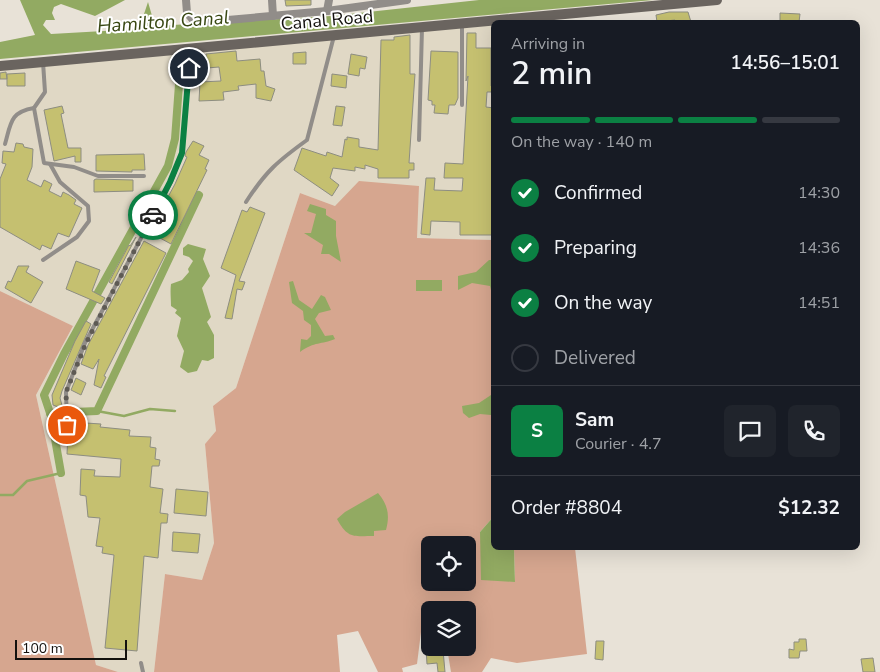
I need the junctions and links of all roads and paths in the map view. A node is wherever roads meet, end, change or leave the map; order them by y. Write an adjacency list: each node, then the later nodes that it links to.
1 (186, 0): 7 (street)
2 (272, 0): 7 (street)
3 (328, 0): 6 (street)
4 (407, 0): 6 (street)
5 (717, 0): 8 (main road, Canal Road)
6 (327, 11): 7 (street)
7 (273, 16)
8 (504, 20)
9 (491, 21): 10 (main road, Canal Road)
10 (462, 24): 11 (main road, Canal Road); 16 (lane)
11 (422, 28): 12 (main road, Canal Road); 18 (lane)
12 (334, 36): 13 (main road, Canal Road); 22 (lane)
13 (190, 49): 14 (main road, Canal Road); 24 (lane)
14 (43, 62): 15 (main road, Canal Road); 17 (lane)
15 (0, 66)
16 (462, 105)
17 (34, 108): 19 (lane); 20 (lane)
18 (419, 140)
19 (5, 144)
20 (50, 164): 21 (lane); 23 (lane)
21 (144, 176)
22 (246, 202)
23 (43, 260)
24 (67, 425)
25 (141, 663): 26 (lane)
26 (142, 672)

